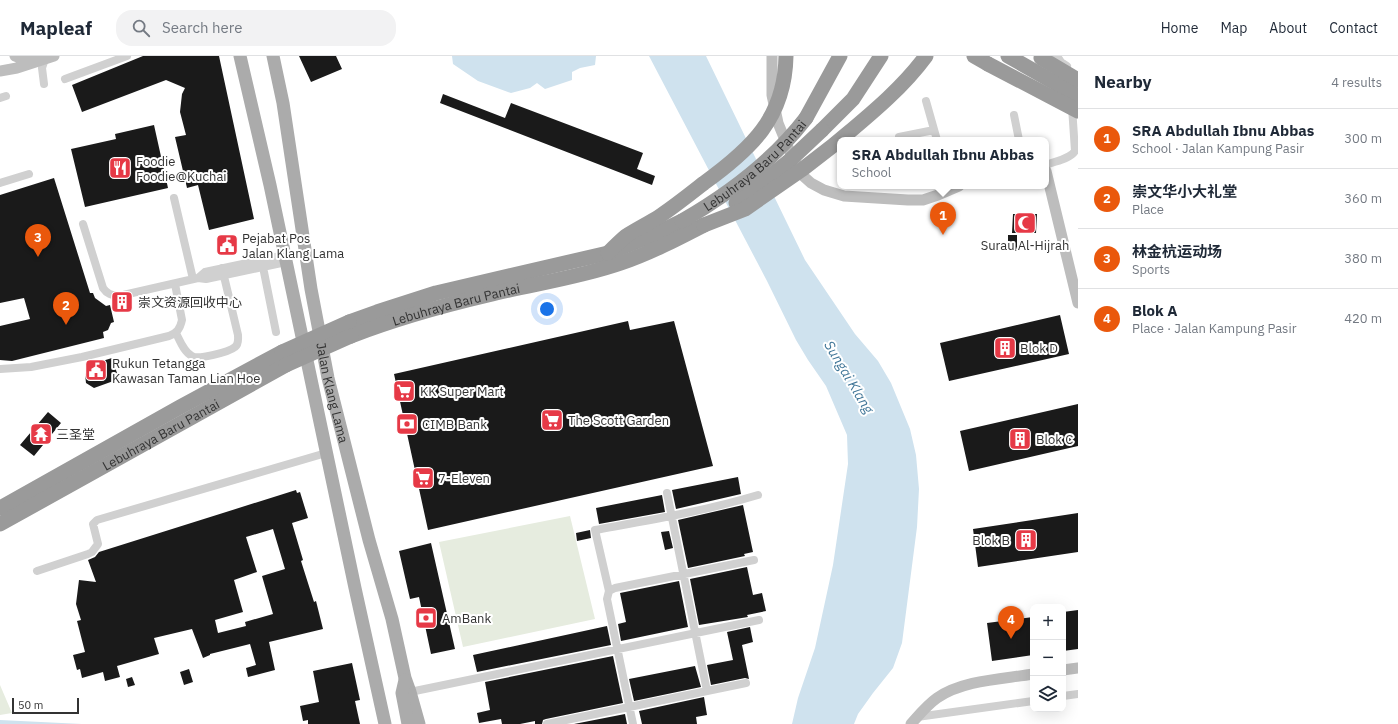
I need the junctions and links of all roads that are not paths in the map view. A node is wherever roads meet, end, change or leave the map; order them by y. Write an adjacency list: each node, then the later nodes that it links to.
1 (15, 56): 2 (street)
2 (32, 56)
3 (127, 56): 18 (street)
4 (266, 56): 23 (main road)
5 (273, 56): 23 (main road, Jalan Klang Lama)
6 (772, 56): 36 (street)
7 (786, 56): 40 (highway, bridge)
8 (840, 56): 40 (highway, Lebuhraya Baru Pantai, bridge)
9 (881, 56): 39 (highway, Lebuhraya Baru Pantai, bridge)
10 (926, 56): 27 (highway, bridge)
11 (974, 56): 24 (highway, bridge)
12 (1008, 56): 21 (highway, bridge)
13 (1039, 56): 19 (highway, bridge)
14 (1057, 56): 32 (street)
15 (240, 57): 41 (main road, Jalan Klang Lama)
16 (49, 58): 17 (street); 20 (street)
17 (0, 71)
18 (65, 79)
19 (1078, 80)
20 (44, 84)
21 (1078, 96)
22 (926, 101): 26 (street)
23 (283, 110): 68 (main road, Jalan Klang Lama)
24 (1078, 111)
25 (1014, 115): 30 (street)
26 (934, 130): 28 (street); 29 (street)
27 (843, 137)
28 (899, 137)
29 (936, 137)
30 (1018, 137)
31 (837, 142): 39 (highway, bridge)
32 (1049, 164)
33 (29, 174): 34 (street)
34 (0, 183)
35 (1049, 183): 46 (street)
36 (949, 189)
37 (174, 198): 44 (street)
38 (83, 224): 45 (street)
39 (704, 225): 47 (highway, Lebuhraya Baru Pantai)
40 (608, 253): 47 (highway, Lebuhraya Baru Pantai)
41 (285, 259): 42 (street); 43 (street); 52 (main road, Jalan Klang Lama)
42 (263, 267): 43 (street); 48 (street)
43 (223, 272): 44 (street); 49 (street)
44 (195, 279): 45 (street)
45 (175, 284): 49 (street)
46 (1078, 303)
47 (350, 329): 50 (highway, Lebuhraya Baru Pantai, bridge)
48 (276, 332)
49 (176, 333): 51 (street)
50 (284, 359): 55 (highway, Lebuhraya Baru Pantai); 57 (highway, Lebuhraya Baru Pantai)
51 (0, 369)
52 (326, 453): 59 (street); 77 (main road, Jalan Klang Lama)
53 (667, 494): 56 (street)
54 (758, 495): 56 (street)
55 (0, 508)
56 (672, 516): 60 (street); 61 (street)
57 (0, 524)
58 (754, 560): 60 (street)
59 (37, 571)
60 (684, 573): 61 (street); 63 (street)
61 (609, 591): 64 (street)
62 (759, 620): 63 (street)
63 (696, 633): 64 (street); 70 (street)
64 (618, 649): 71 (street); 75 (street)
65 (1078, 668): 66 (street)
66 (1066, 670)
67 (1030, 674): 76 (street)
68 (405, 678): 71 (main road, Jalan Klang Lama); 78 (main road)
69 (746, 683): 70 (street)
70 (707, 691): 75 (street)
71 (410, 692): 79 (main road, Jalan Klang Lama)
72 (1078, 694): 73 (street)
73 (1066, 696)
74 (1030, 701): 76 (street)
75 (630, 707): 80 (street); 81 (street)
76 (914, 720)
77 (385, 724)
78 (408, 724)
79 (419, 724)
80 (547, 724)
81 (633, 724)

